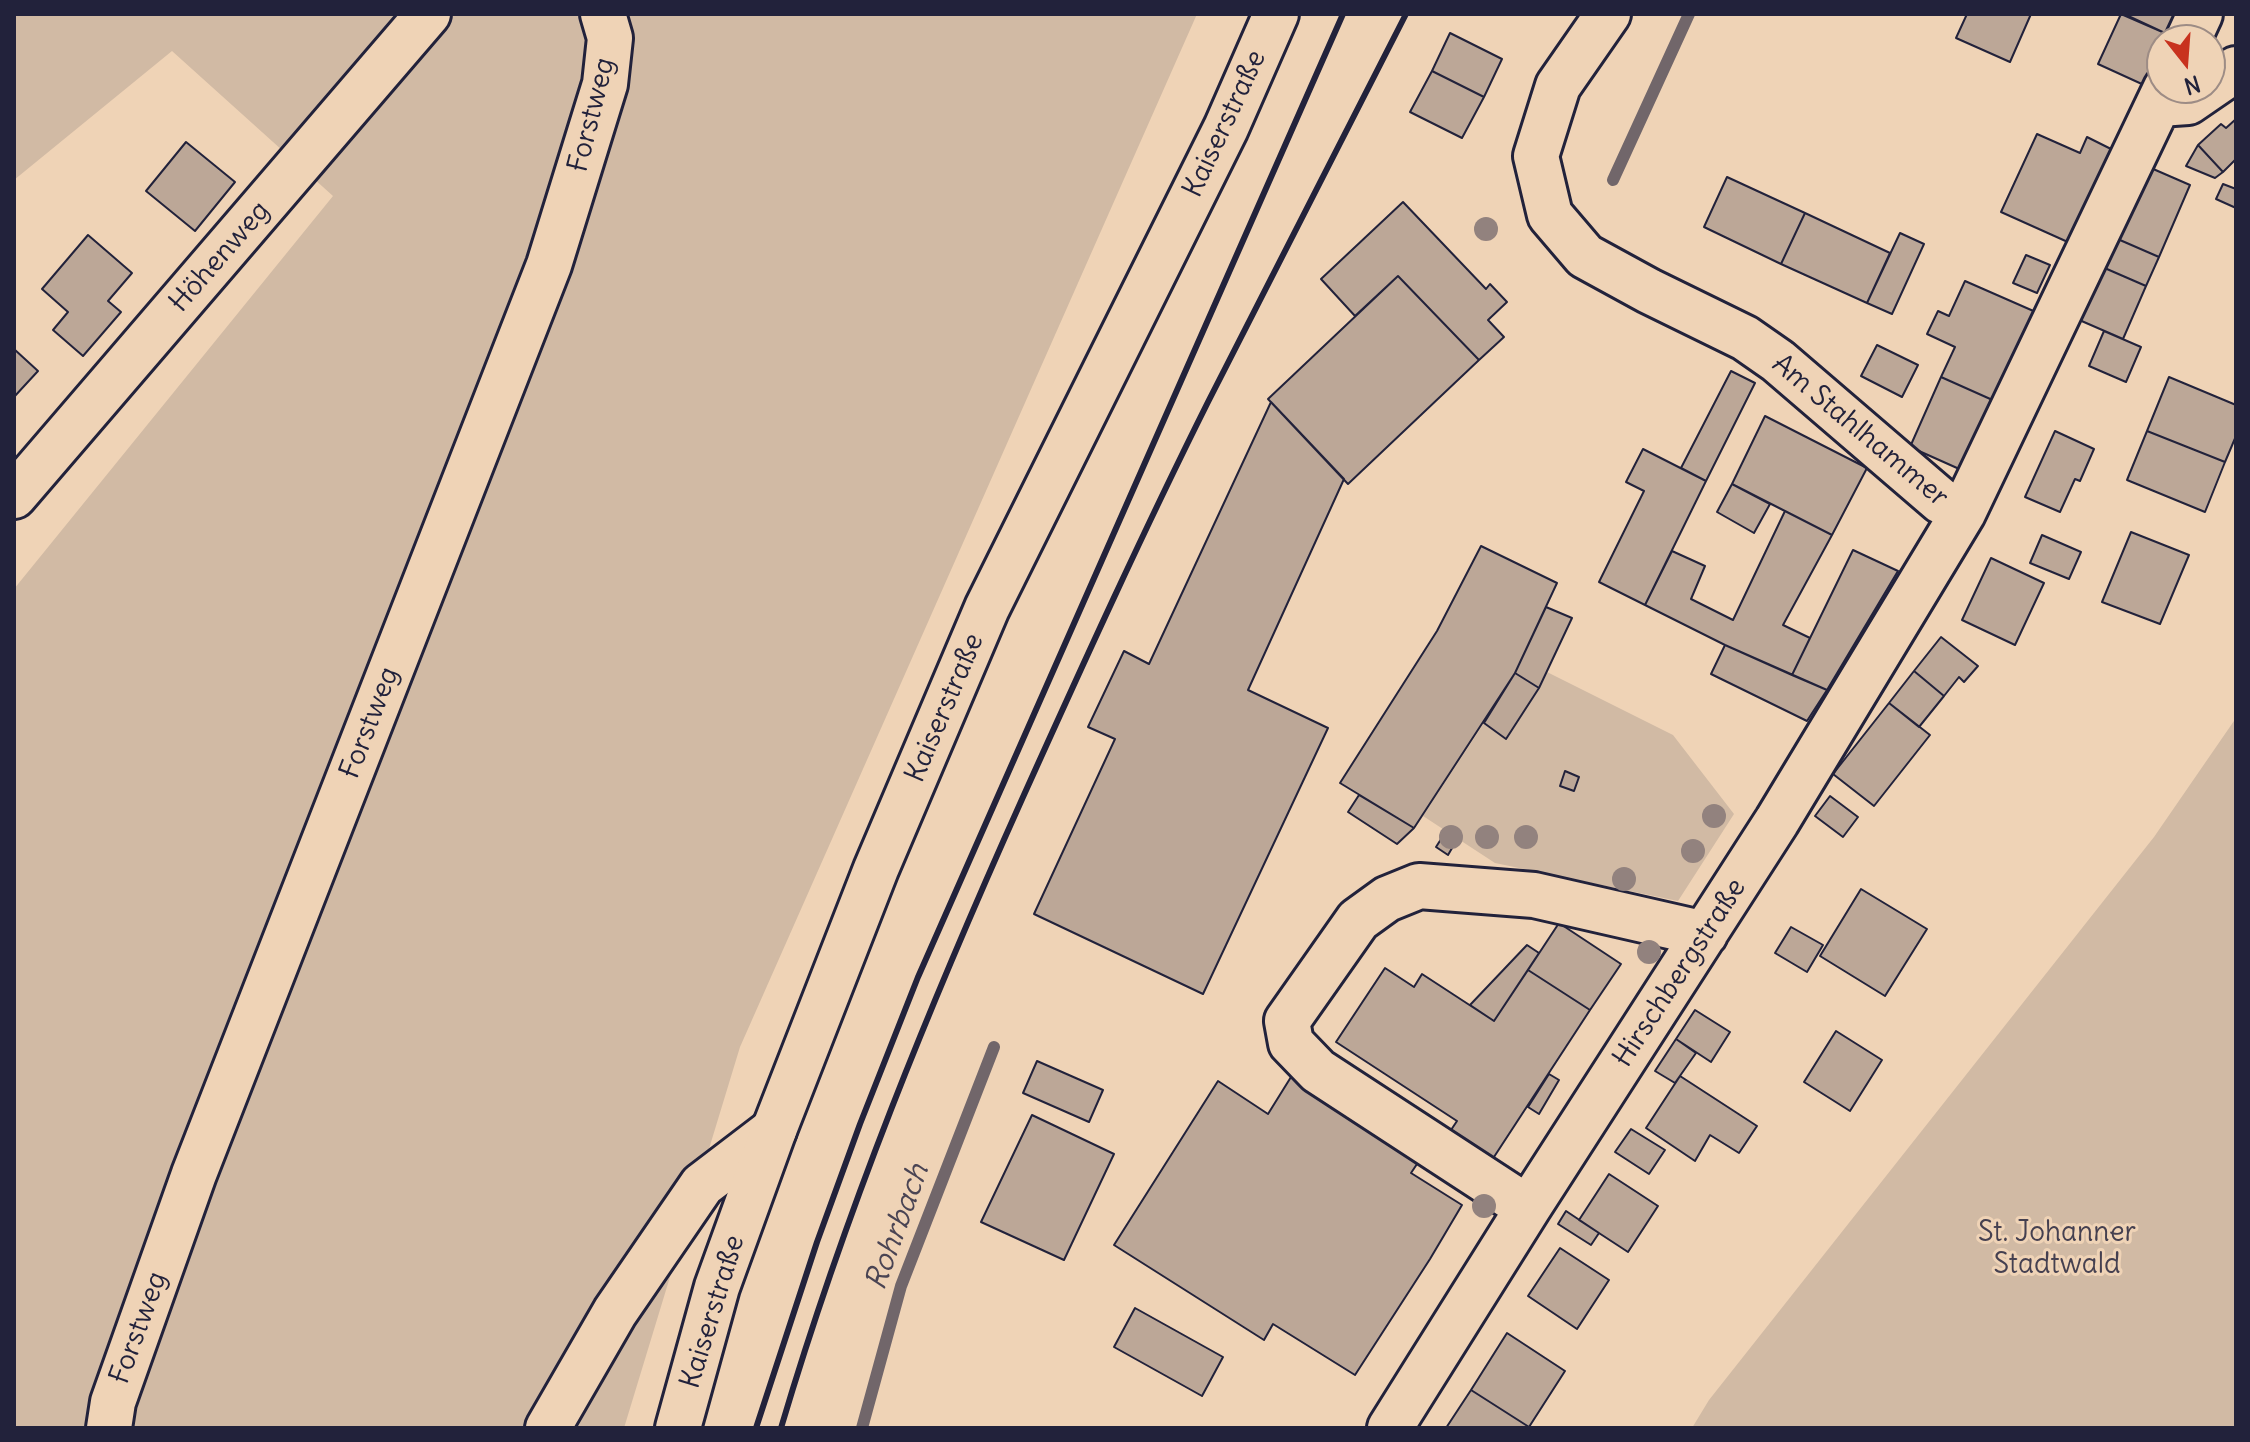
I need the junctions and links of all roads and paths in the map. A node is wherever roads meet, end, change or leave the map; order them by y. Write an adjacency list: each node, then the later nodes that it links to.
1 (603, 14): 11 (street, Forstweg)
2 (1276, 14): 9 (street, Kaiserstraße)
3 (1608, 14): 7 (street, Am Stahlhammer)
4 (426, 16): 6 (street, Höhenweg)
5 (2158, 104): 7 (street, Am Stahlhammer)
6 (14, 496)
7 (1963, 513): 8 (street, Hirschbergstraße)
8 (1705, 934): 10 (street, Hirschbergstraße); 10 (street)
9 (774, 1130): 12 (street); 13 (street, Kaiserstraße)
10 (1528, 1208): 14 (street, Hirschbergstraße)
11 (109, 1428)
12 (548, 1428)
13 (678, 1428)
14 (1390, 1428)

